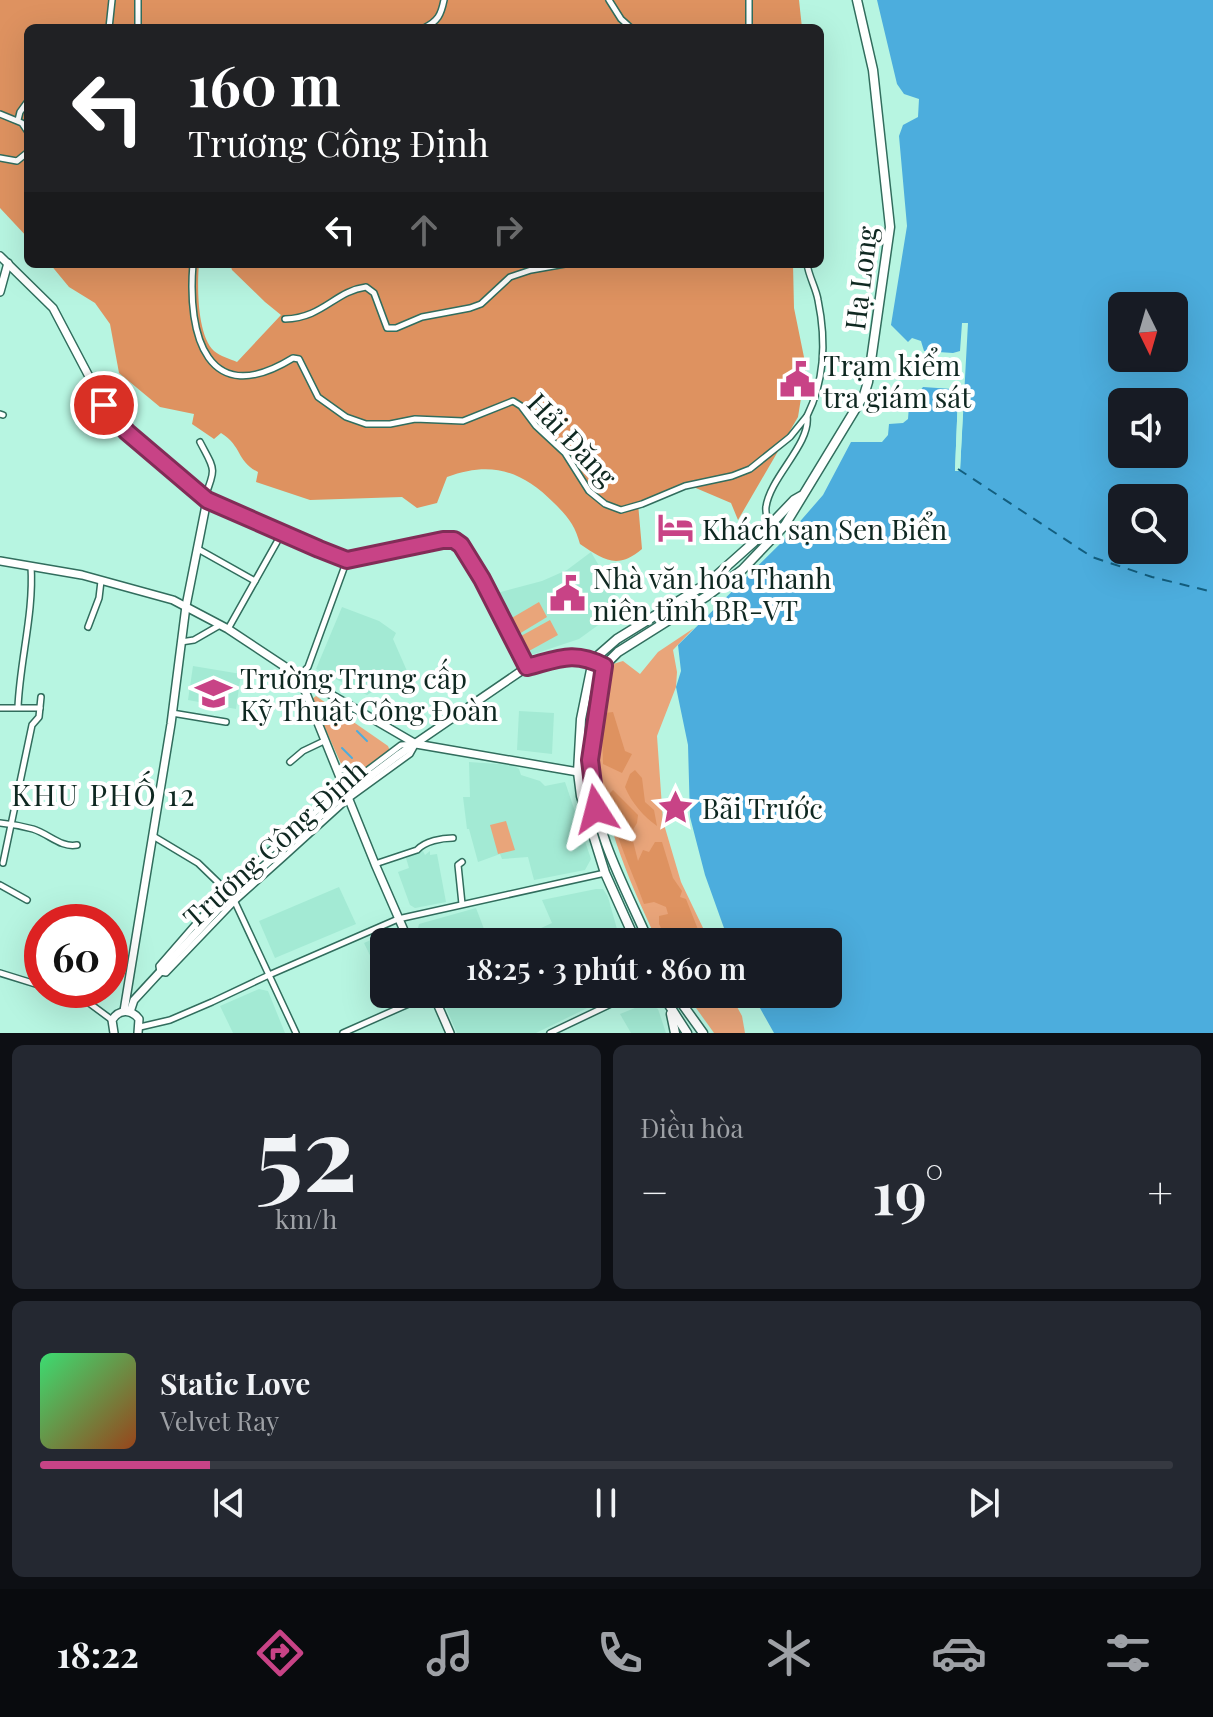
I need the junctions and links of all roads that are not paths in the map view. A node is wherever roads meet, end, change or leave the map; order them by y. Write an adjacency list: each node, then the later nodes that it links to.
1 (112, 0): 7 (street)
2 (138, 0): 8 (street)
3 (444, 0): 9 (street)
4 (609, 0): 10 (street)
5 (749, 0): 11 (street)
6 (857, 0): 27 (main road, Hạ Long)
7 (109, 24)
8 (138, 24)
9 (432, 24)
10 (627, 24)
11 (749, 24)
12 (24, 109): 14 (street)
13 (0, 114): 14 (street)
14 (18, 120): 15 (street)
15 (24, 127)
16 (24, 155): 17 (street)
17 (0, 158)
18 (0, 256): 19 (main road)
19 (8, 263): 23 (main road); 28 (main road)
20 (193, 268): 25 (street, Hải Đăng)
21 (542, 268): 24 (street)
22 (808, 268): 25 (street)
23 (0, 292)
24 (285, 319)
25 (807, 416): 29 (street)
26 (200, 442): 28 (street)
27 (801, 496): 29 (main road, Hạ Long); 31 (main road, Hạ Long)
28 (206, 498): 30 (main road); 32 (main road)
29 (769, 526): 31 (main road); 38 (main road, Hạ Long)
30 (282, 533): 33 (main road); 37 (street)
31 (776, 534): 38 (main road, Hạ Long)
32 (198, 549): 37 (street); 39 (main road)
33 (347, 560): 45 (main road); 46 (street)
34 (0, 561): 35 (main road)
35 (31, 566): 36 (main road); 48 (street)
36 (101, 581): 39 (main road); 40 (street)
37 (255, 581): 41 (street)
38 (712, 587): 43 (main road, Hạ Long); 44 (main road, Hạ Long)
39 (186, 606): 41 (main road); 42 (main road)
40 (88, 627)
41 (224, 627): 42 (street); 46 (main road)
42 (181, 642): 51 (main road)
43 (593, 660): 44 (main road, Trương Công Định); 45 (main road, Trương Công Định); 56 (main road)
44 (604, 666): 74 (main road)
45 (527, 667): 54 (main road, Trương Công Định)
46 (299, 676): 53 (main road); 54 (main road)
47 (41, 697): 50 (street)
48 (18, 707): 49 (street); 50 (street)
49 (0, 708)
50 (40, 708): 59 (street)
51 (172, 713): 52 (street); 60 (main road)
52 (226, 722)
53 (324, 741): 55 (street); 57 (main road)
54 (416, 744): 56 (main road); 57 (main road, Trương Công Định)
55 (290, 762)
56 (578, 772): 66 (main road)
57 (346, 794): 65 (main road); 68 (main road, Trương Công Định)
58 (0, 823): 59 (street)
59 (12, 824): 62 (street); 64 (street)
60 (153, 836): 68 (street); 84 (main road)
61 (453, 838): 65 (street)
62 (77, 845)
63 (462, 862): 70 (street)
64 (3, 863)
65 (375, 864): 71 (main road)
66 (605, 873): 70 (street); 73 (main road)
67 (0, 885): 69 (street)
68 (231, 895): 76 (street); 84 (main road, Trương Công Định)
69 (27, 900)
70 (462, 904): 71 (street)
71 (398, 919): 72 (main road); 76 (street)
72 (402, 928)
73 (630, 928)
74 (643, 928)
75 (0, 973): 77 (street)
76 (269, 975): 86 (street); 88 (street)
77 (24, 980)
78 (96, 1008): 85 (street)
79 (400, 1008): 89 (street)
80 (438, 1008): 90 (main road)
81 (603, 1008): 91 (street)
82 (685, 1008): 94 (main road)
83 (670, 1009): 92 (main road); 93 (main road)
84 (127, 1012): 85 (main road, Trương Công Định); 86 (main road)
85 (112, 1020): 87 (main road)
86 (139, 1030)
87 (114, 1033)
88 (296, 1033)
89 (343, 1033)
90 (450, 1033)
91 (550, 1033)
92 (675, 1033)
93 (687, 1033)
94 (703, 1033)

